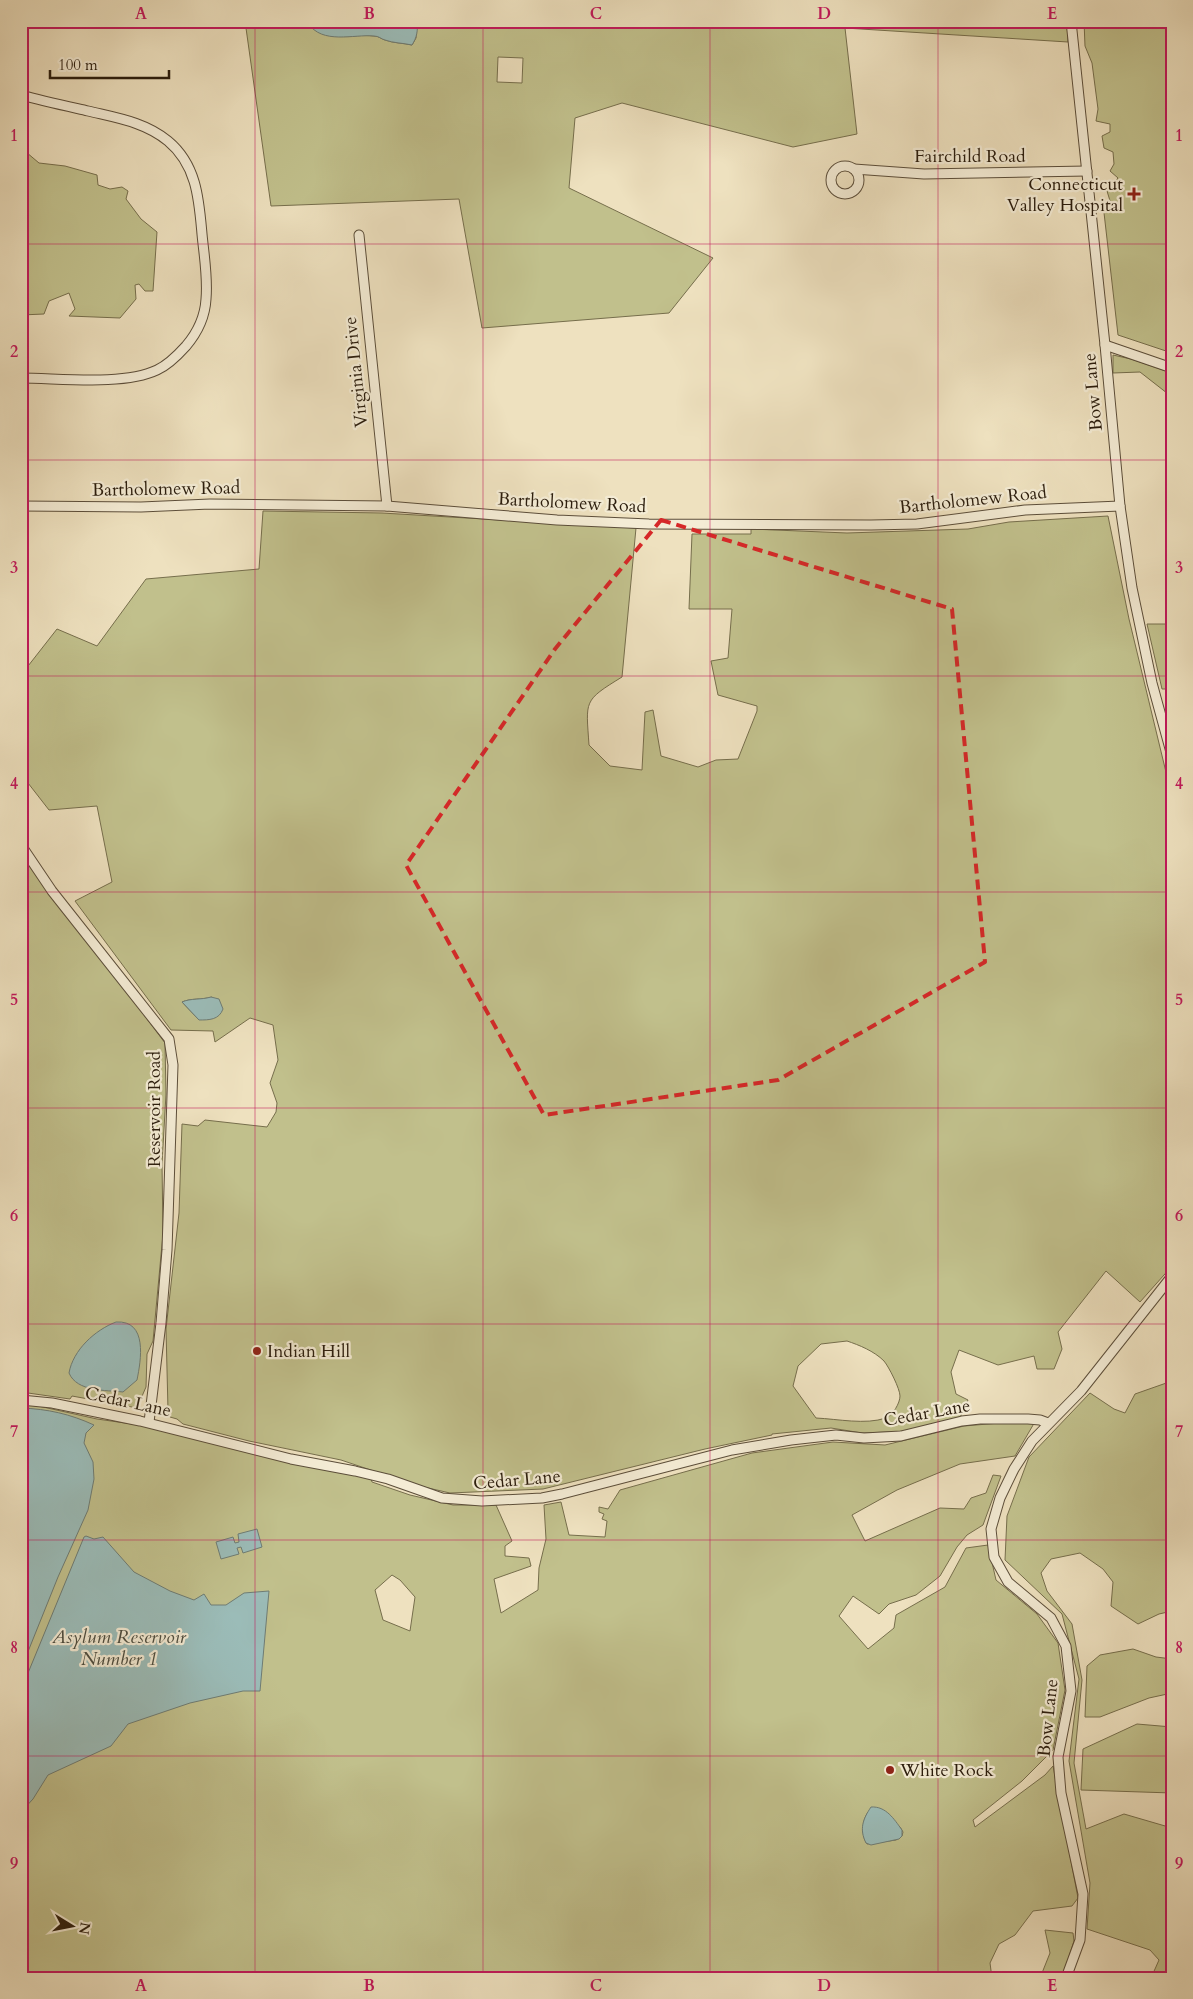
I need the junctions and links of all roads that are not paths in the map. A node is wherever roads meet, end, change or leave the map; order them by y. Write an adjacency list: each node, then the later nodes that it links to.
1 (1072, 21): 4 (street, Bow Lane)
2 (21, 96): 8 (street)
3 (854, 169): 4 (street, Fairchild Road)
4 (1087, 171): 6 (street, Bow Lane)
5 (359, 236): 10 (street, Virginia Drive)
6 (1105, 344): 7 (street); 11 (street, Bow Lane)
7 (1172, 368)
8 (21, 378)
9 (21, 506): 10 (street, Bartholomew Road)
10 (387, 506): 11 (street, Bartholomew Road)
11 (1120, 506): 12 (street, Bow Lane)
12 (1172, 756)
13 (21, 845): 16 (street, Reservoir Road)
14 (1172, 1276): 17 (street, Bow Lane)
15 (21, 1400): 16 (street, Cedar Lane)
16 (148, 1422): 17 (street, Cedar Lane)
17 (1048, 1423): 18 (street, Bow Lane)
18 (1066, 1978)

